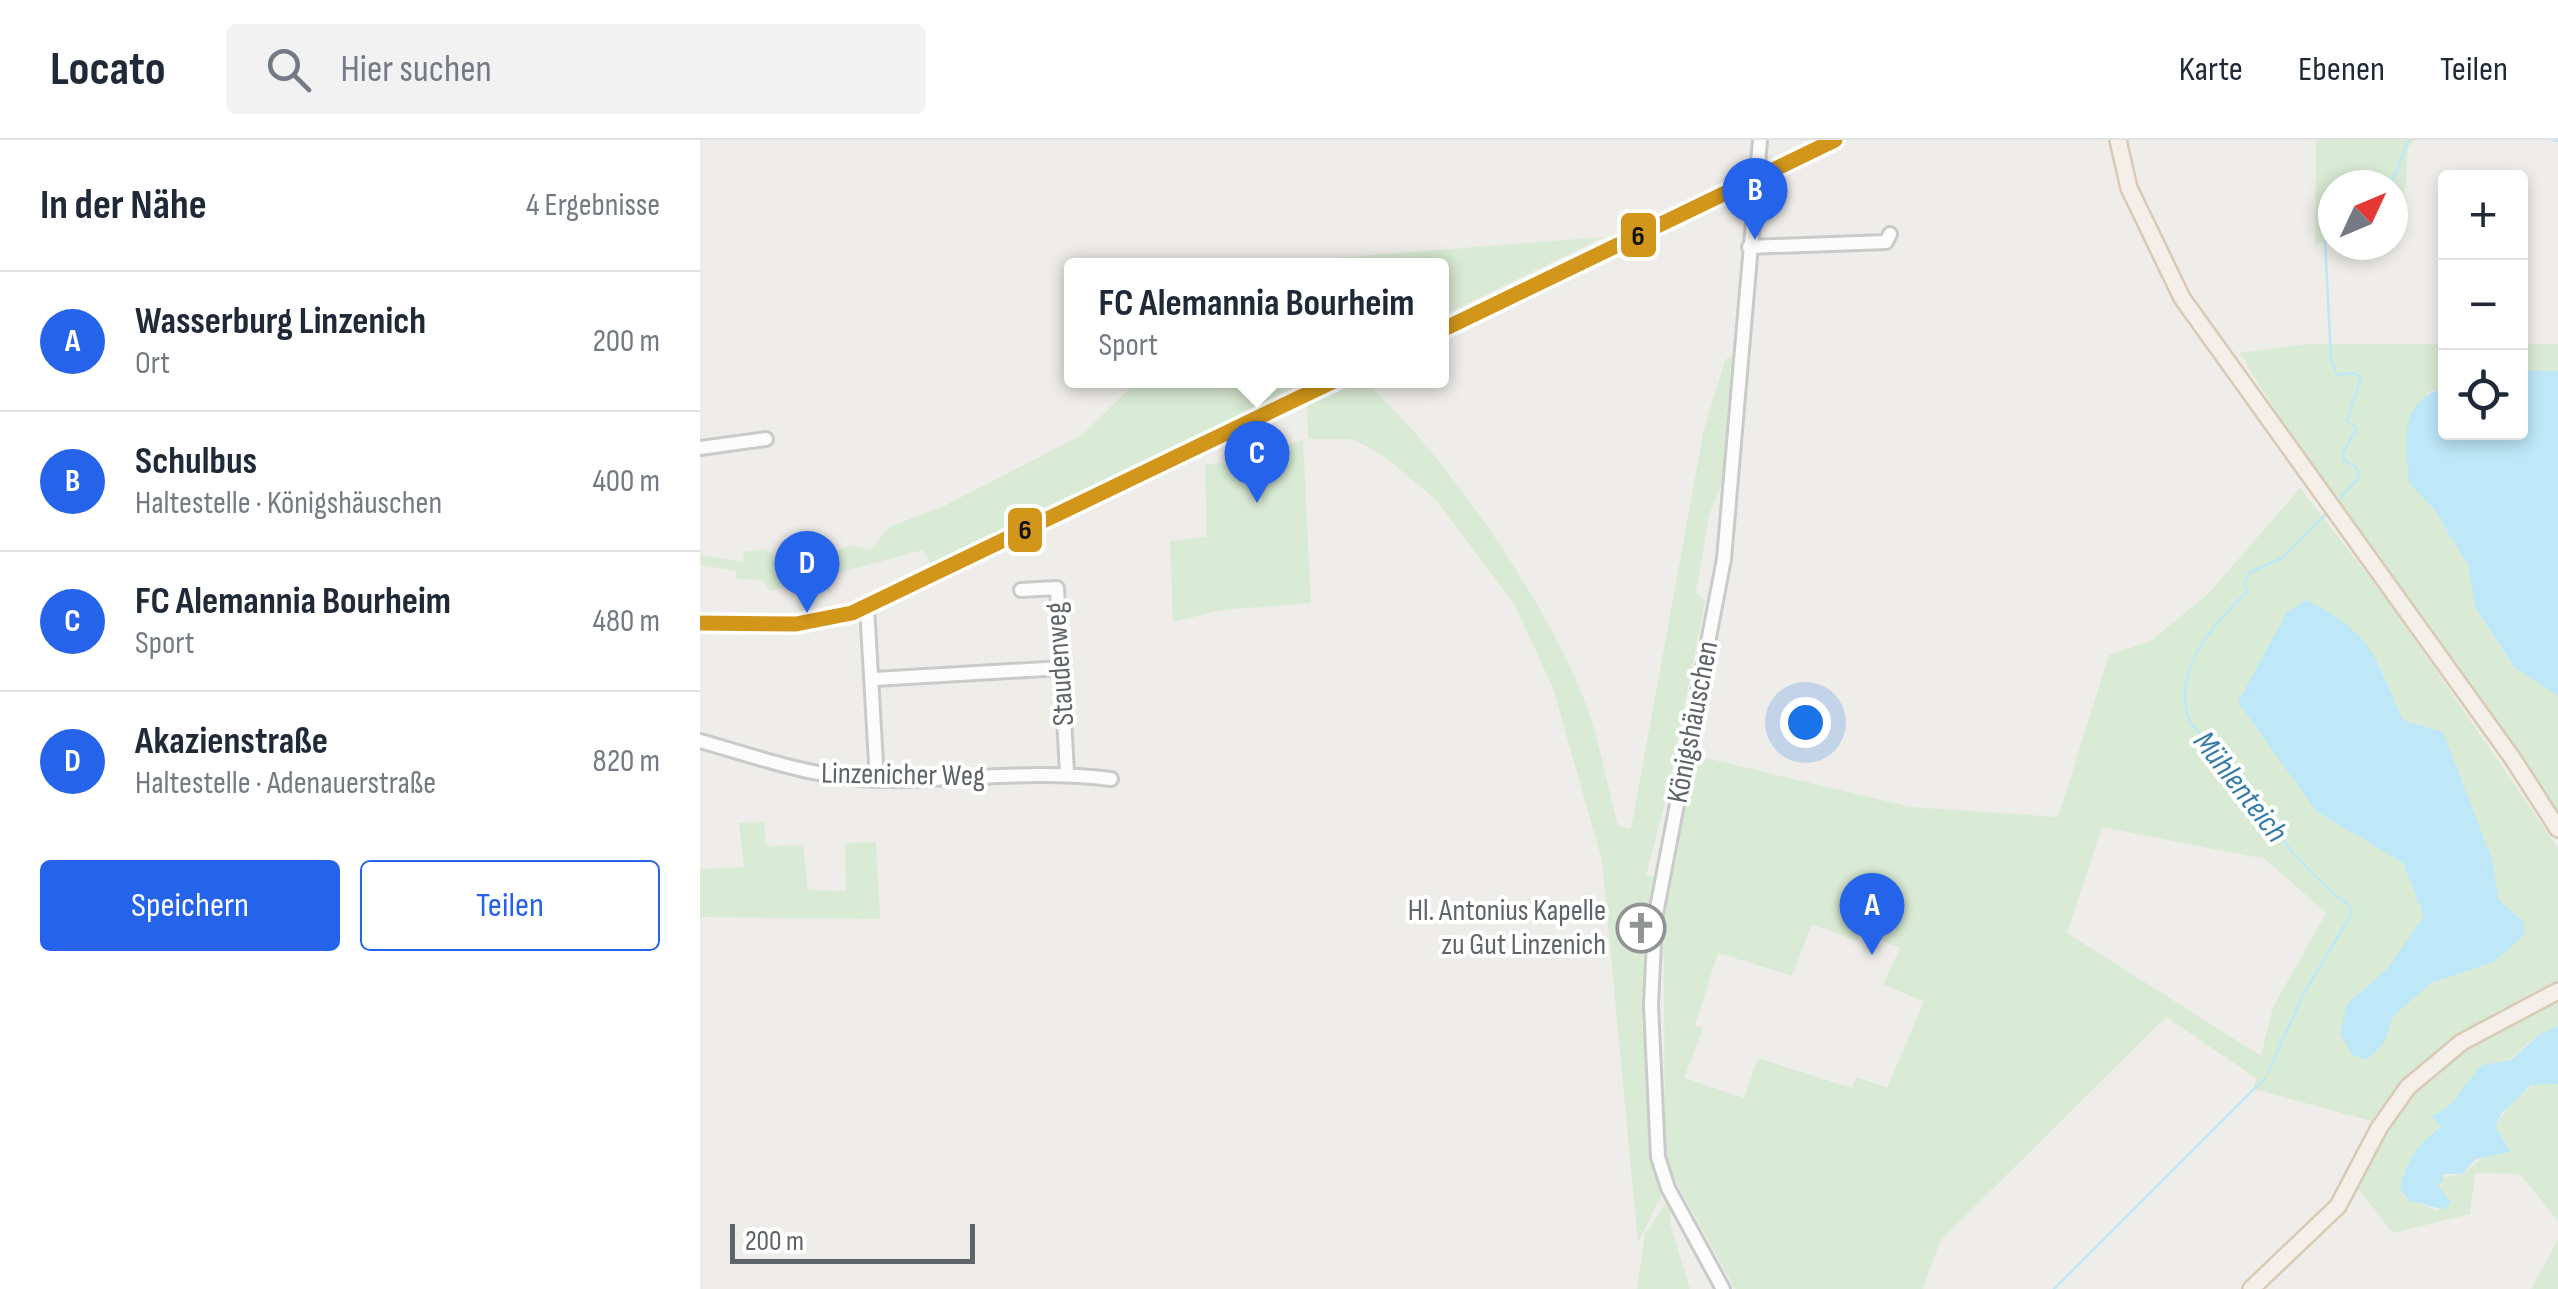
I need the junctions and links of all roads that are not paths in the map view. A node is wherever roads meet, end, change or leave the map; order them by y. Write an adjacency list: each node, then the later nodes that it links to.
1 (1760, 140): 4 (street, Königshäuschen)
2 (1835, 140): 4 (street)
3 (2118, 140): 20 (main road)
4 (1754, 179): 6 (street, Königshäuschen); 7 (street)
5 (1890, 234): 6 (street)
6 (1748, 247): 22 (street, Königshäuschen)
7 (1449, 327)
8 (1320, 388): 12 (street)
9 (766, 439): 10 (street)
10 (700, 448)
11 (1022, 590): 14 (street, Staudenweg)
12 (867, 607): 13 (street); 15 (street)
13 (700, 623)
14 (1062, 668): 15 (street); 17 (street, Staudenweg)
15 (875, 679): 19 (street)
16 (700, 741): 19 (street, Linzenicher Weg)
17 (1067, 773): 18 (street, Linzenicher Weg); 19 (street, Linzenicher Weg)
18 (1111, 779)
19 (878, 780)
20 (2558, 829)
21 (2558, 990): 23 (main road)
22 (1724, 1289)
23 (2252, 1289)

